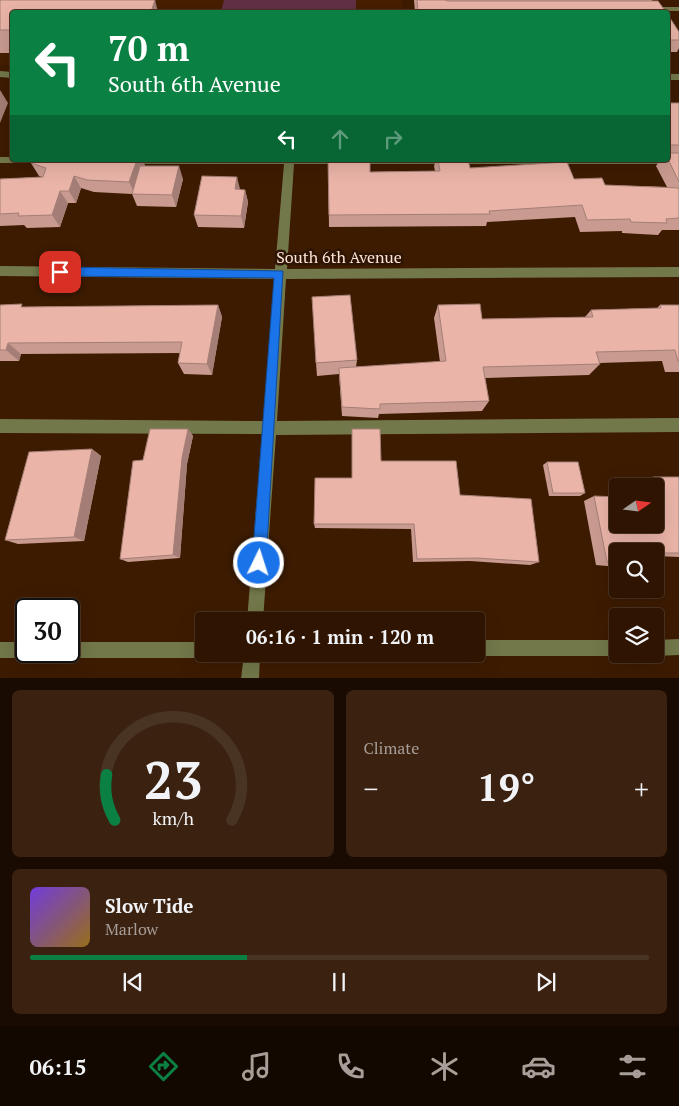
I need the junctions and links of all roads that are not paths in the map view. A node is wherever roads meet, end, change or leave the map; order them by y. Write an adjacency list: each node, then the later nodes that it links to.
1 (640, 9): 2 (street)
2 (679, 9)
3 (289, 162): 6 (street)
4 (0, 271): 6 (street, South 6th Avenue)
5 (679, 272): 6 (street, South 6th Avenue)
6 (280, 274): 9 (street)
7 (679, 425): 9 (street)
8 (0, 426): 9 (street)
9 (270, 428): 10 (street)
10 (256, 612)
11 (679, 647): 14 (street)
12 (485, 648): 13 (street)
13 (609, 648)
14 (664, 648)
15 (0, 650): 16 (street)
16 (15, 650)
17 (80, 650): 18 (street)
18 (195, 650)
19 (251, 662): 20 (street)
20 (250, 678)

